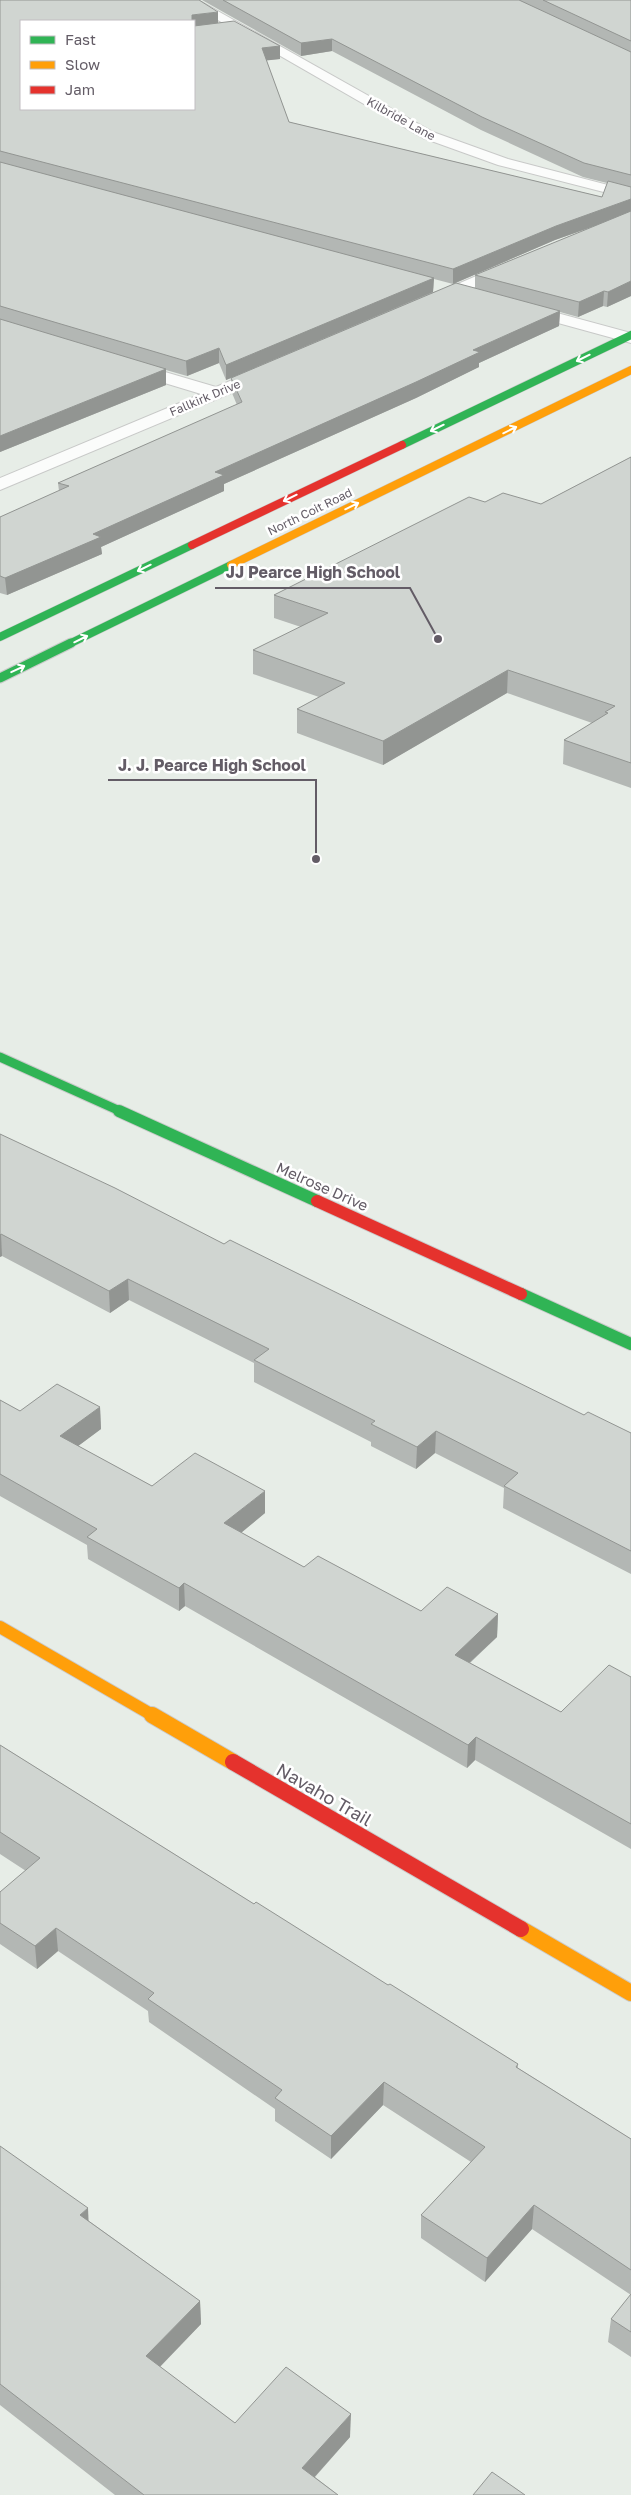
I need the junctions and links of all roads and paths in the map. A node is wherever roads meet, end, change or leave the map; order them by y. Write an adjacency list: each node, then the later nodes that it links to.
1 (189, 0): 2 (street, Kilbride Lane)
2 (237, 27): 3 (street); 4 (street, Kilbride Lane)
3 (220, 29)
4 (631, 195)
5 (526, 260): 7 (street)
6 (436, 286): 7 (street)
7 (455, 290): 8 (street); 10 (street)
8 (482, 298)
9 (510, 305): 11 (street)
10 (412, 309)
11 (630, 337): 17 (main road, North Coit Road, one-way to 17)
12 (113, 362): 15 (street)
13 (280, 366): 15 (street, Fallkirk Drive)
14 (631, 370): 18 (main road, North Coit Road, one-way to 14)
15 (216, 393): 16 (street, Fallkirk Drive)
16 (0, 485)
17 (0, 636)
18 (0, 678)
19 (0, 1057): 20 (main road, Melrose Drive)
20 (631, 1344)
21 (0, 1627): 22 (main road, Navaho Trail)
22 (631, 1993)

